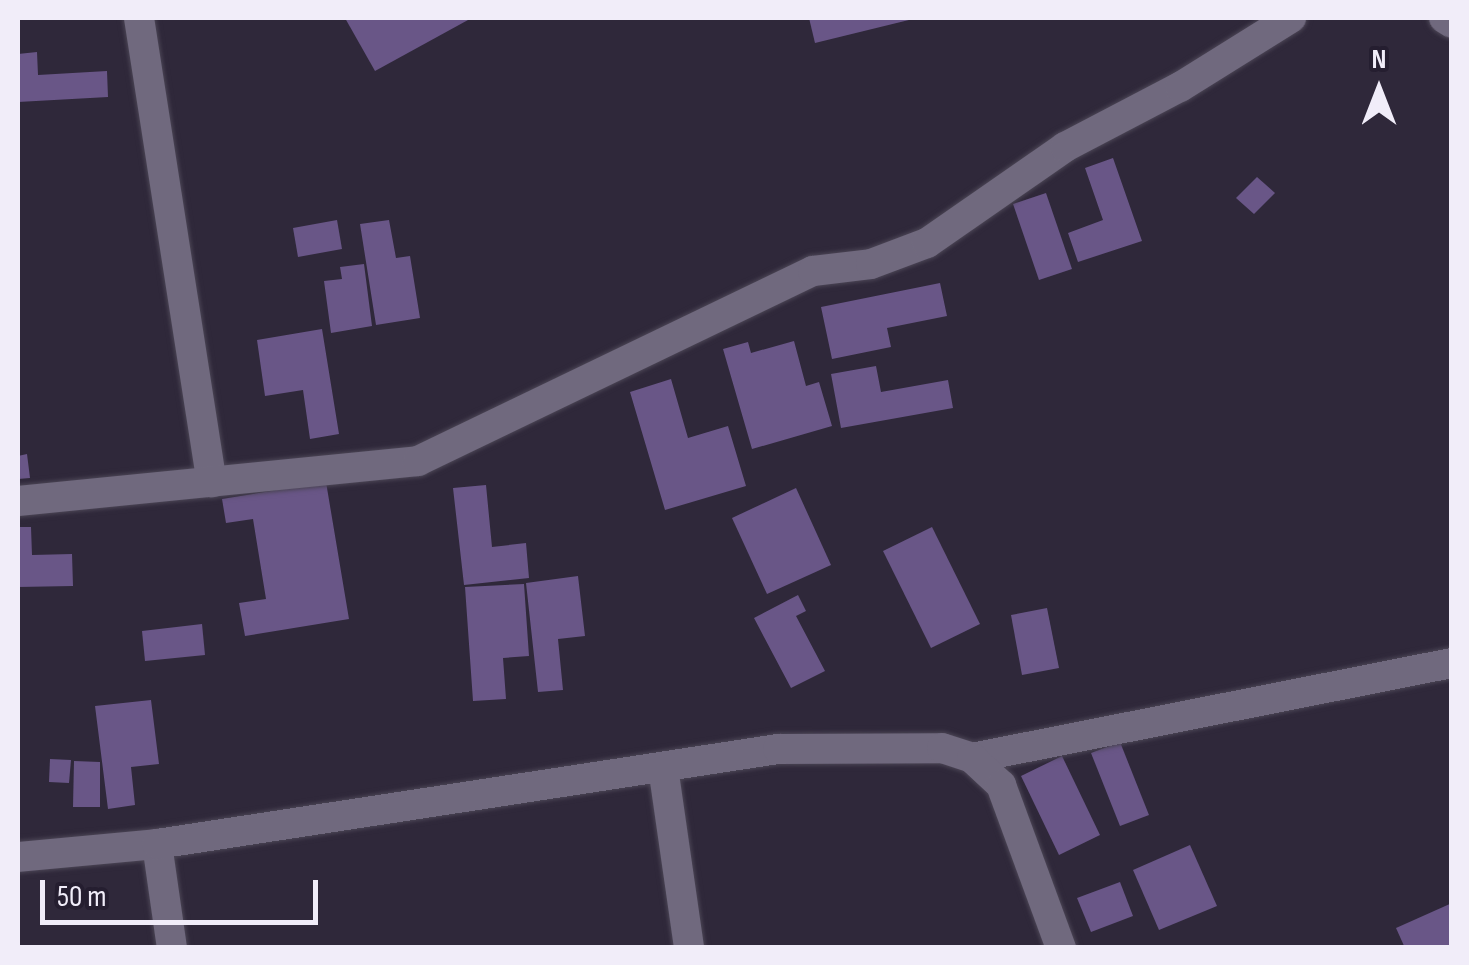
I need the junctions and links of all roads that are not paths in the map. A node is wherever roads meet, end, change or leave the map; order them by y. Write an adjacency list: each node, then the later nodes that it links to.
1 (140, 18): 5 (street)
2 (1292, 18): 5 (street)
3 (1444, 18): 4 (street)
4 (1452, 23)
5 (212, 482): 6 (street)
6 (18, 501)
7 (1452, 663): 8 (street)
8 (972, 758): 9 (street); 14 (street)
9 (663, 767): 10 (street); 13 (street)
10 (157, 844): 11 (street); 12 (street)
11 (18, 857)
12 (172, 948)
13 (689, 948)
14 (1061, 948)

